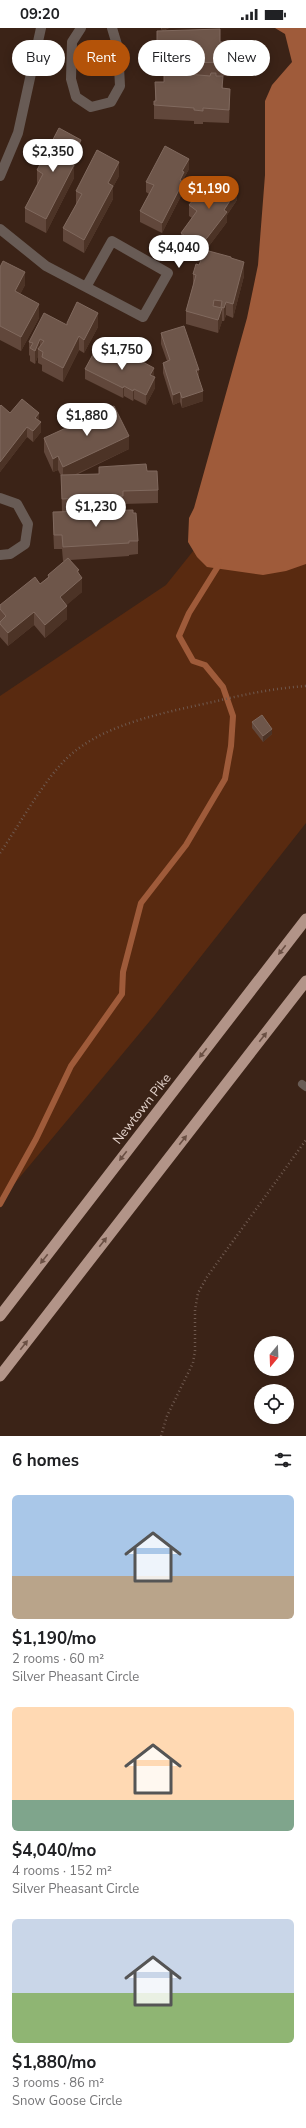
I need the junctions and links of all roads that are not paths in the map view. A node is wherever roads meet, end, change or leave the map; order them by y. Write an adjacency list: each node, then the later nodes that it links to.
1 (41, 28): 4 (street)
2 (81, 28): 3 (street)
3 (112, 28)
4 (0, 176)
5 (0, 229): 6 (street)
6 (86, 287): 6 (street)
7 (0, 498): 8 (street)
8 (0, 555)
9 (306, 919): 11 (highway, Newtown Pike, one-way to 11)
10 (306, 981): 12 (highway, one-way to 10)
11 (0, 1316)
12 (0, 1376)

